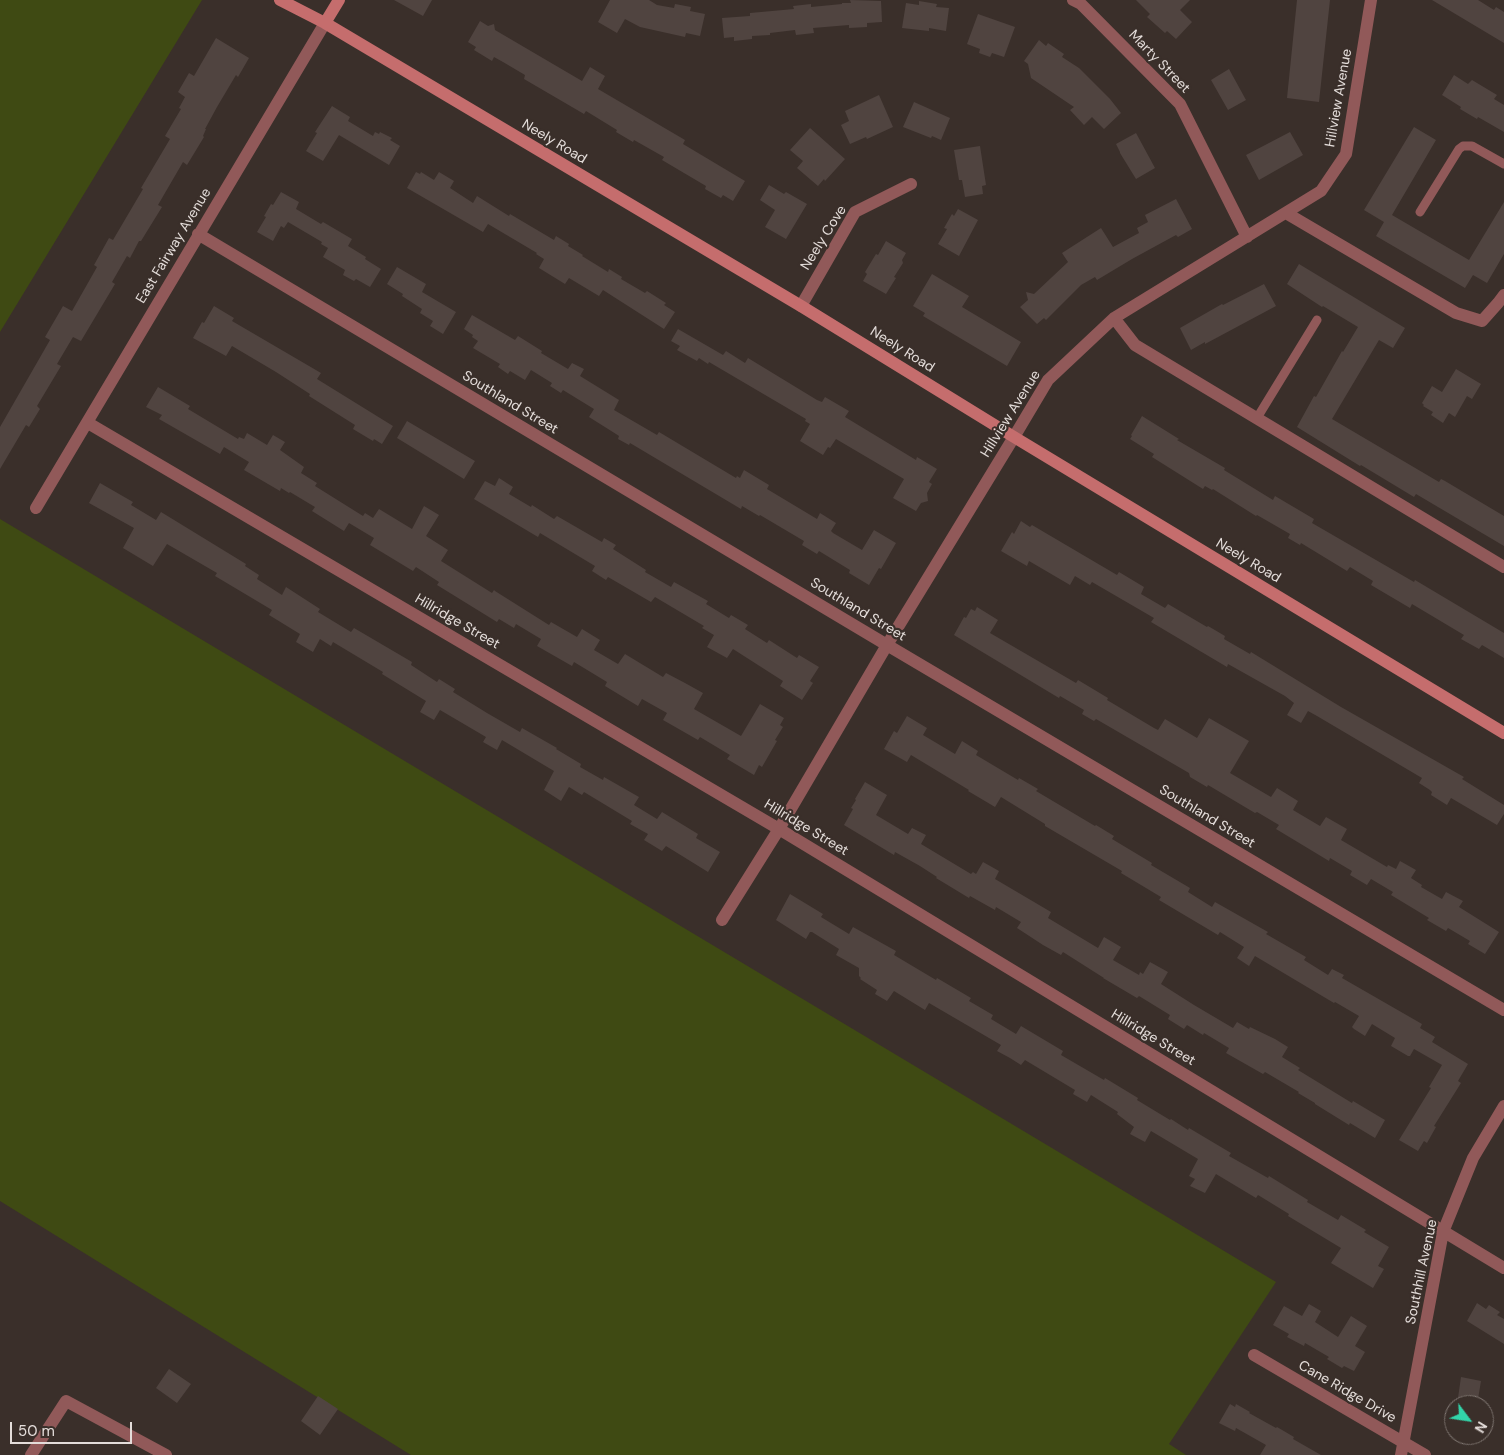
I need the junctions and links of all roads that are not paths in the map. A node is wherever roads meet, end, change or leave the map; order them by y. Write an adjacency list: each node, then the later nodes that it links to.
1 (280, 0): 5 (street, Neely Road)
2 (340, 0): 5 (street, East Fairway Avenue)
3 (1371, 0): 9 (street, Hillview Avenue)
4 (1079, 1): 11 (street, Marty Street)
5 (325, 23): 10 (street, East Fairway Avenue); 13 (street, Neely Road)
6 (1504, 164): 8 (lane)
7 (911, 184): 13 (street, Neely Cove)
8 (1420, 212)
9 (1286, 213): 11 (street, Hillview Avenue); 12 (street)
10 (198, 234): 17 (street, East Fairway Avenue); 21 (street, Southland Street)
11 (1247, 237): 14 (street, Hillview Avenue)
12 (1504, 295)
13 (801, 306): 18 (street, Neely Road)
14 (1114, 318): 16 (street); 18 (street, Hillview Avenue)
15 (1317, 320): 16 (lane)
16 (1257, 418): 20 (street)
17 (88, 423): 19 (street, East Fairway Avenue); 23 (street, Hillridge Street)
18 (1014, 438): 21 (street, Hillview Avenue); 22 (street, Neely Road)
19 (36, 508)
20 (1504, 567)
21 (887, 645): 23 (street, Hillview Avenue); 25 (street, Southland Street)
22 (1504, 733)
23 (779, 829): 24 (street, Hillview Avenue); 27 (street, Hillridge Street)
24 (722, 920)
25 (1504, 1010)
26 (1504, 1106): 27 (street, Southhill Avenue)
27 (1443, 1232): 28 (street, Hillridge Street); 30 (street, Southhill Avenue)
28 (1504, 1268)
29 (1254, 1355): 30 (street, Cane Ridge Drive)
30 (1402, 1448): 33 (street, Cane Ridge Drive)
31 (31, 1455): 32 (street)
32 (166, 1455)
33 (1425, 1455)

